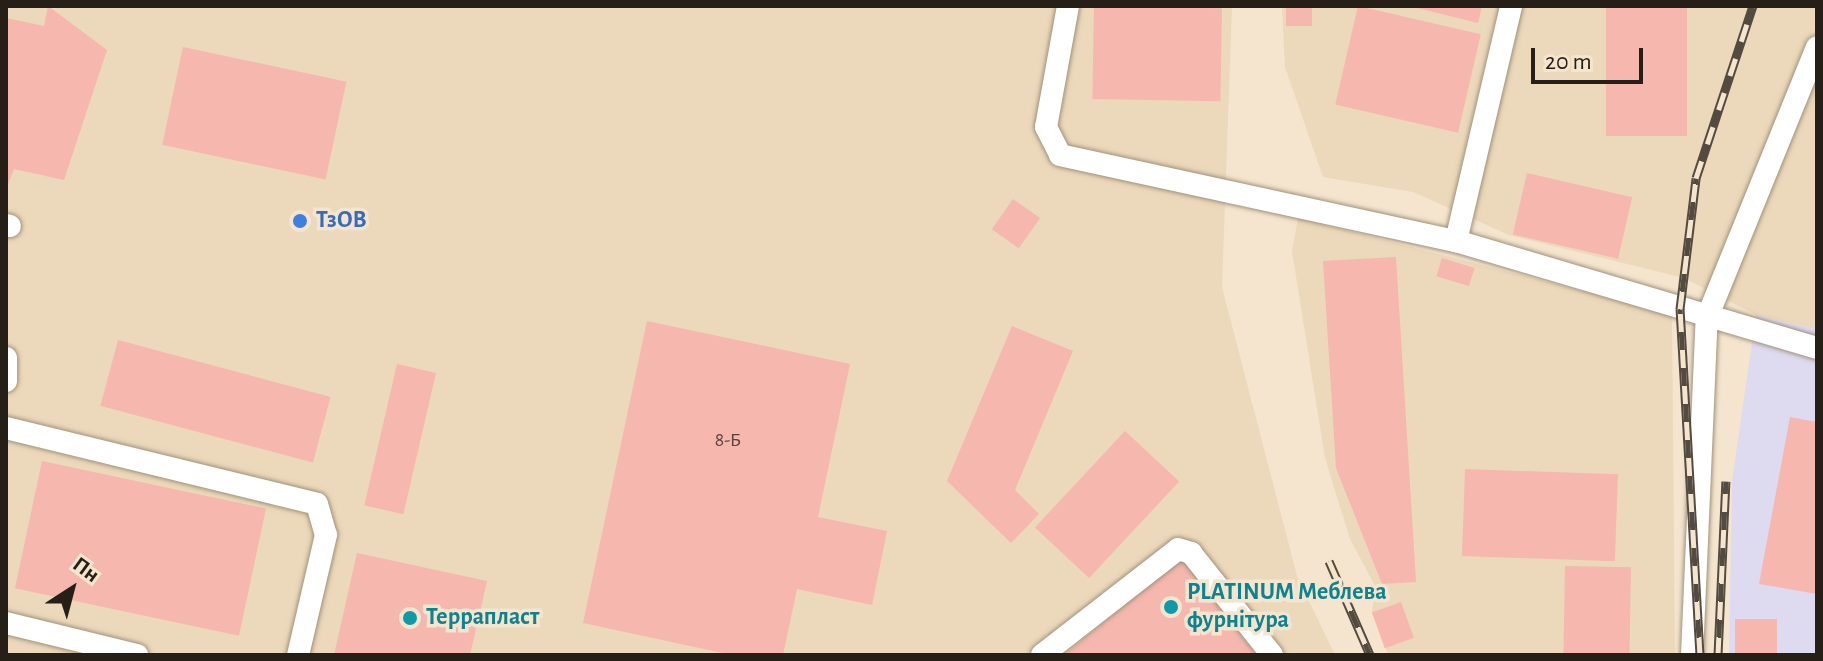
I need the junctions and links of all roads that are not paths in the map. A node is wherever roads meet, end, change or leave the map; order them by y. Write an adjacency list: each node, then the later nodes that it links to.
1 (1068, 6): 4 (lane)
2 (1511, 6): 4 (lane)
3 (1817, 47): 5 (lane)
4 (1456, 241): 5 (lane)
5 (1707, 318): 6 (lane); 15 (lane)
6 (1817, 348)
7 (6, 358): 8 (lane)
8 (6, 381)
9 (6, 428): 12 (lane)
10 (6, 623): 11 (lane)
11 (137, 655)
12 (298, 655)
13 (1042, 655): 14 (lane)
14 (1272, 655)
15 (1692, 655)

